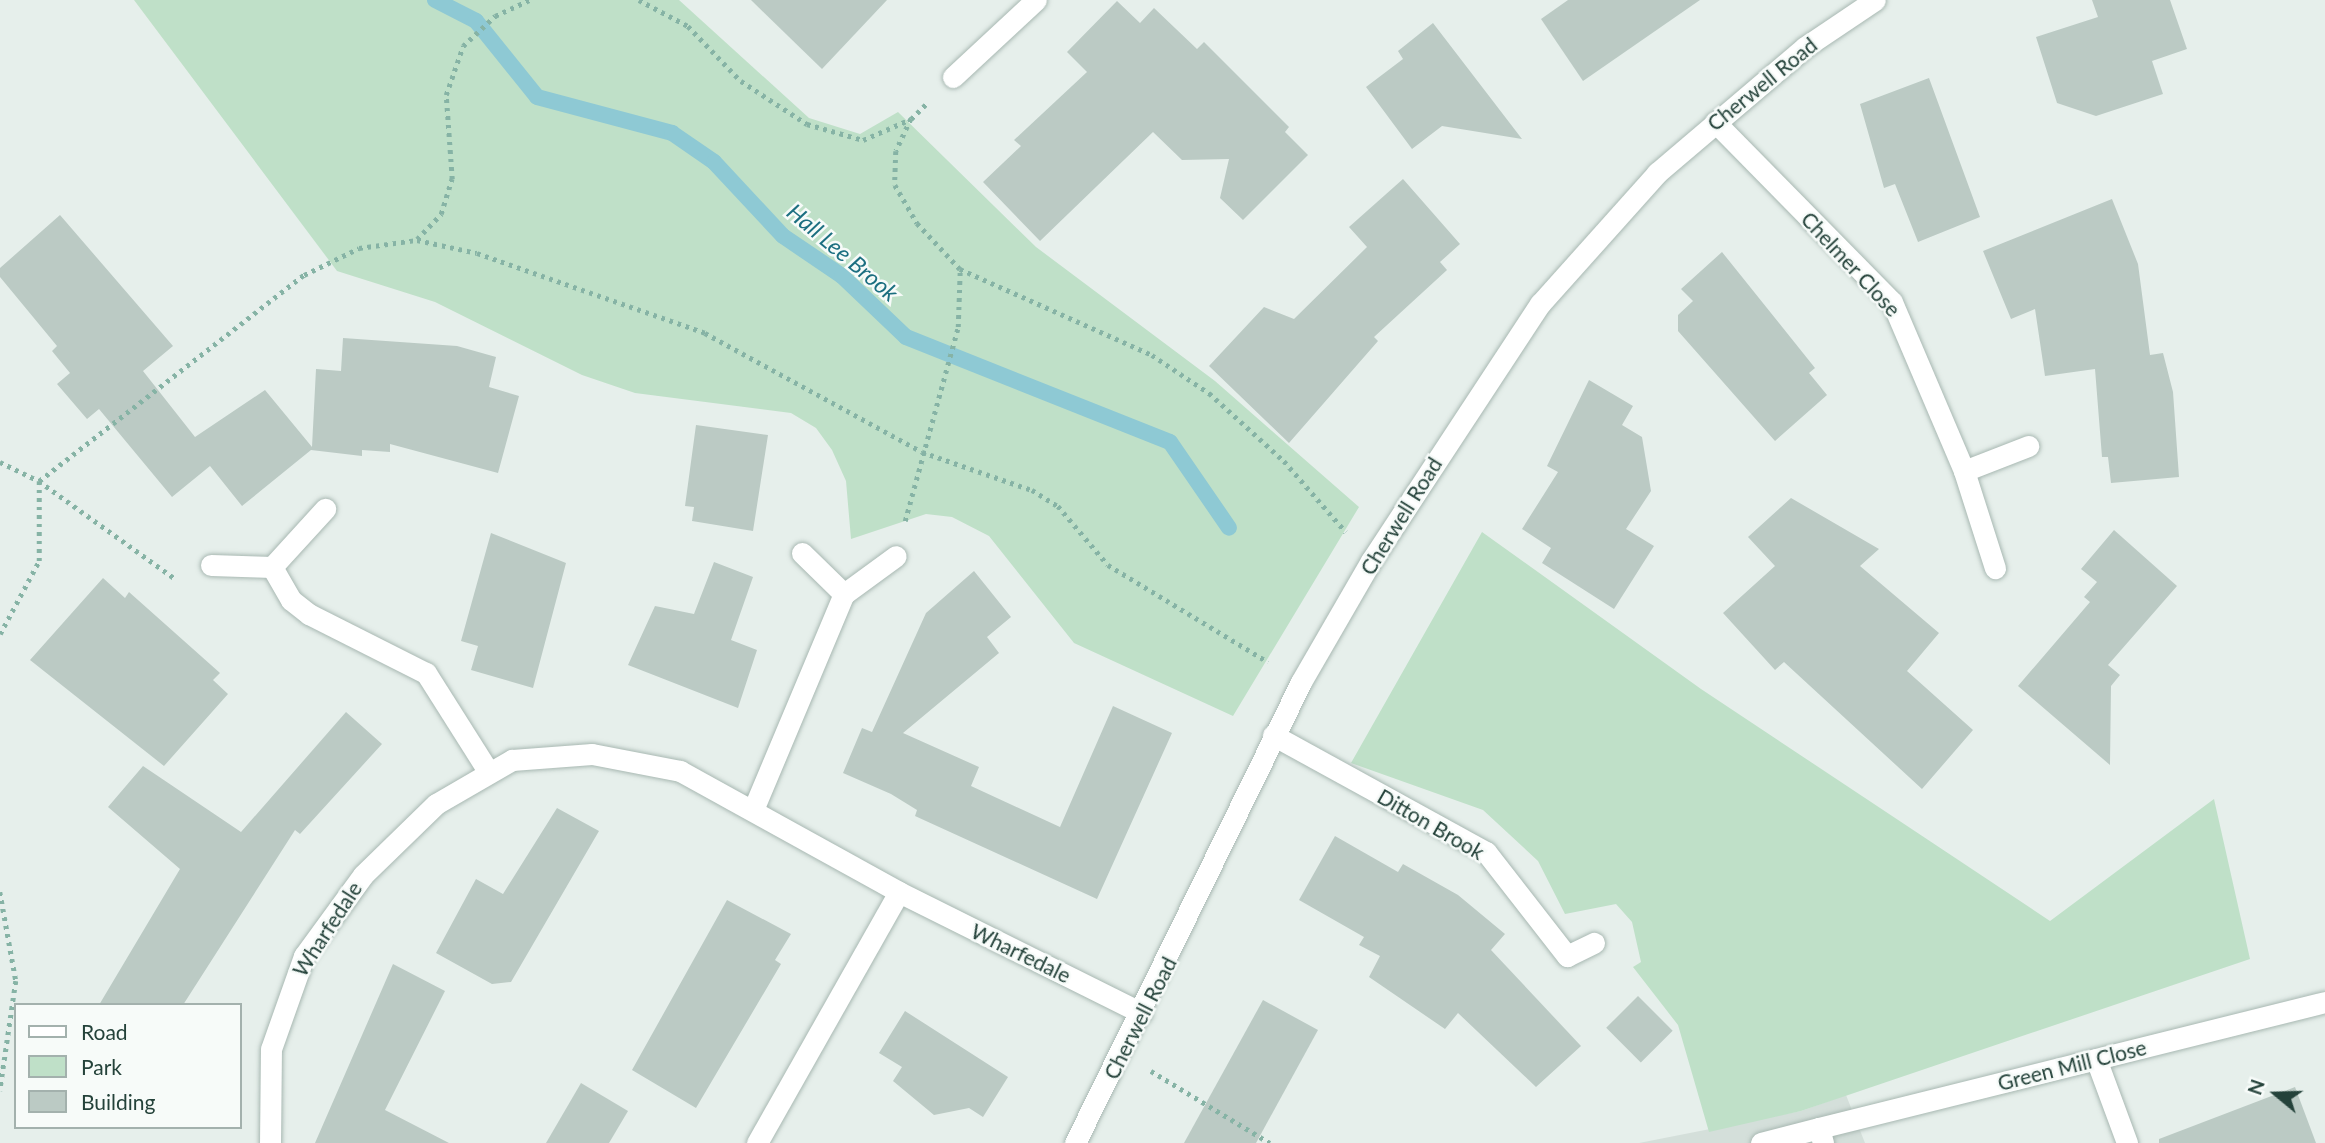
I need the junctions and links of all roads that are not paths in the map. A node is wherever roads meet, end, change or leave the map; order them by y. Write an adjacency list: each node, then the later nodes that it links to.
1 (1875, 0): 4 (street, Cherwell Road)
2 (1028, 2): 3 (street)
3 (953, 76)
4 (1715, 122): 6 (street, Chelmer Close); 14 (street, Cherwell Road)
5 (2028, 446): 6 (street)
6 (1964, 471): 12 (street, Chelmer Close)
7 (325, 509): 11 (street)
8 (802, 553): 13 (street)
9 (896, 556): 13 (street)
10 (211, 565): 11 (street)
11 (272, 567): 15 (street)
12 (1995, 568)
13 (844, 594): 16 (street)
14 (1273, 735): 18 (street, Ditton Brook); 20 (street, Cherwell Road)
15 (488, 771): 16 (street, Wharfedale); 23 (street, Wharfedale)
16 (753, 810): 17 (street, Wharfedale)
17 (899, 892): 20 (street, Wharfedale); 24 (street)
18 (1594, 943)
19 (2325, 1002): 21 (street, Green Mill Close)
20 (1142, 1013): 25 (street, Cherwell Road)
21 (2096, 1059): 22 (street, Green Mill Close); 27 (street)
22 (1821, 1136): 26 (street, Green Mill Close)
23 (270, 1143)
24 (757, 1143)
25 (1075, 1143)
26 (1761, 1143)
27 (2127, 1143)

